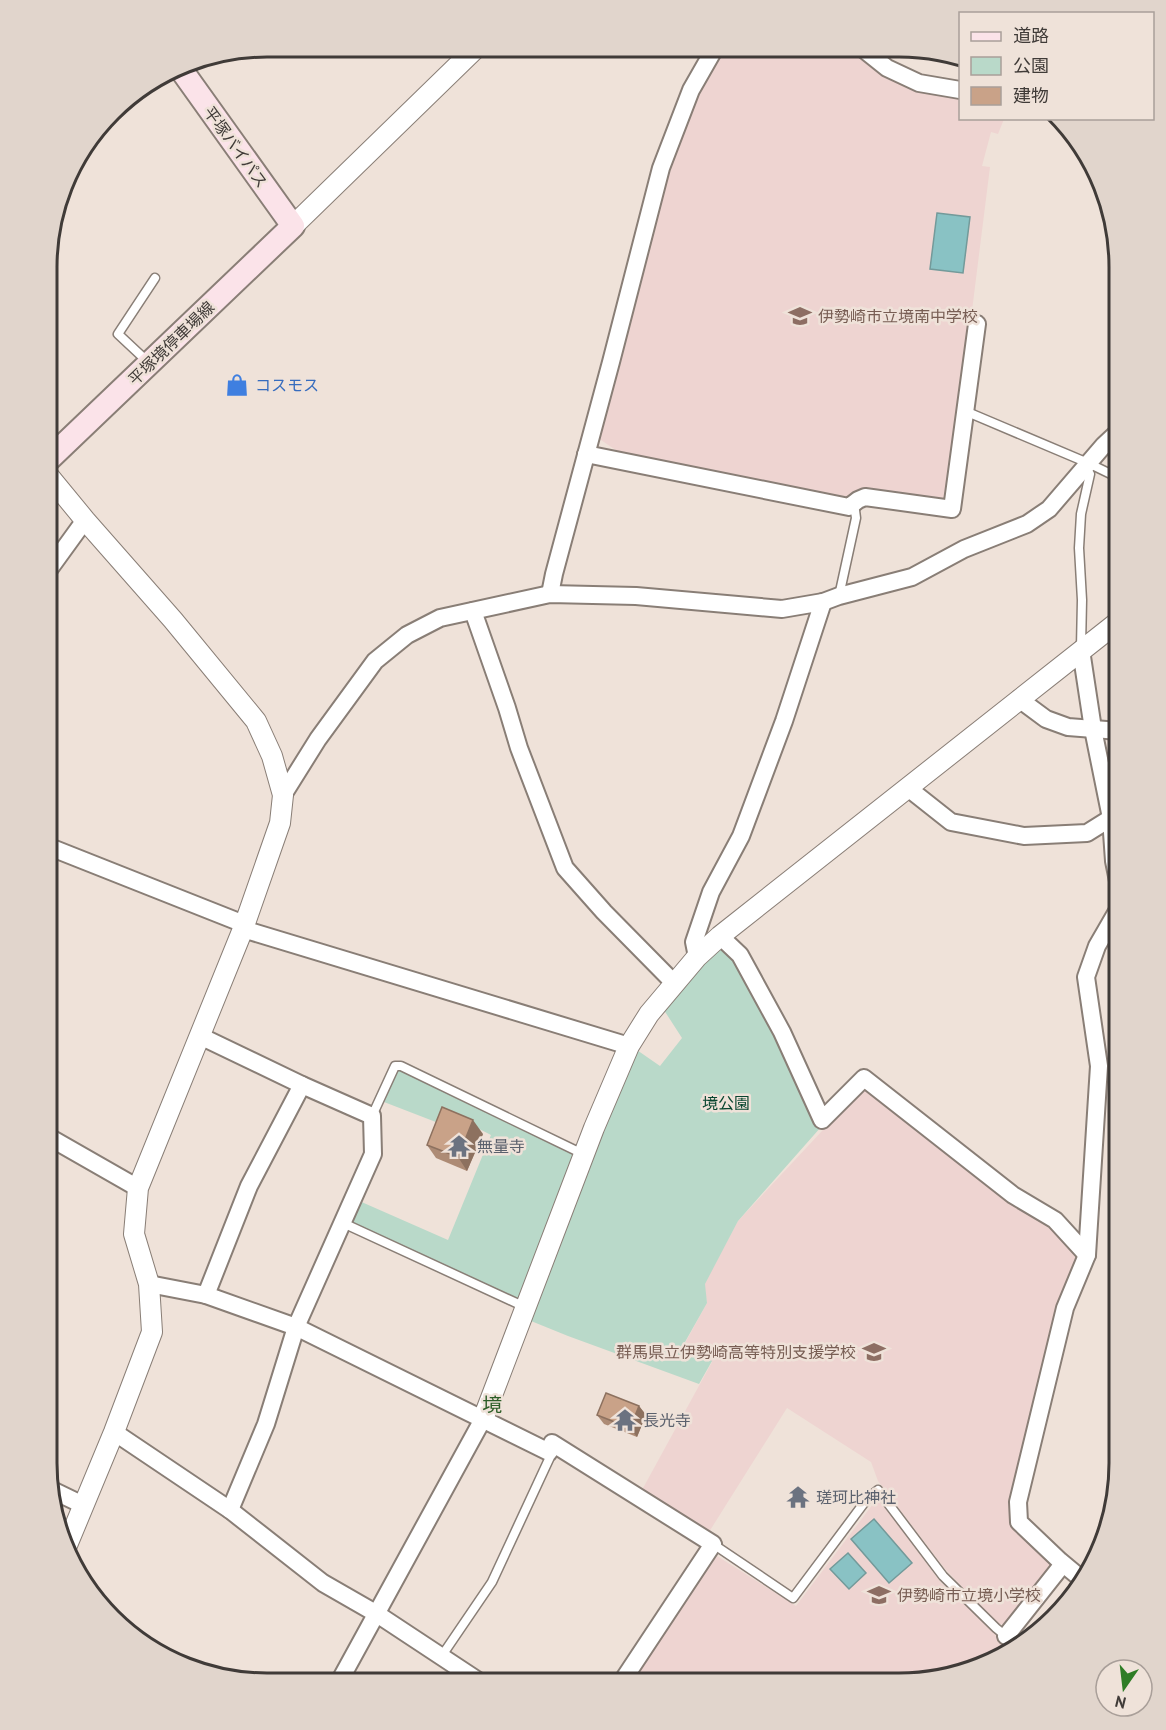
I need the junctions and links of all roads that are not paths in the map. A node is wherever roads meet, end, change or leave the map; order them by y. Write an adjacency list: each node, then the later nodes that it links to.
1 (467, 57): 6 (street)
2 (710, 57): 13 (street)
3 (873, 57): 5 (street)
4 (184, 74): 6 (main road, 平塚バイパス)
5 (959, 90)
6 (293, 226): 9 (main road, 平塚境停車場線)
7 (155, 278): 9 (lane)
8 (977, 324): 10 (street)
9 (149, 363): 12 (main road, 平塚境停車場線)
10 (965, 411): 14 (lane); 17 (street)
11 (1109, 440): 14 (street)
12 (57, 451)
13 (586, 454): 17 (street); 20 (street)
14 (1086, 465): 15 (lane); 21 (street); 25 (lane)
15 (1109, 474)
16 (57, 486): 18 (street)
17 (855, 503): 21 (lane)
18 (85, 520): 19 (street); 31 (street)
19 (57, 559)
20 (550, 594): 22 (street); 23 (street)
21 (839, 596): 22 (street)
22 (823, 603): 37 (street)
23 (473, 610): 31 (street); 38 (street)
24 (1109, 629): 25 (street)
25 (1081, 650): 26 (street); 27 (street)
26 (1019, 699): 27 (street); 29 (street)
27 (1093, 729): 28 (street); 30 (street)
28 (1109, 730)
29 (908, 788): 32 (street); 36 (street)
30 (1109, 792)
31 (283, 795): 35 (street)
32 (1109, 819)
33 (57, 850): 35 (street)
34 (1109, 925): 47 (street)
35 (243, 927): 39 (street); 40 (street)
36 (720, 936): 37 (street); 47 (street)
37 (697, 957): 38 (street)
38 (675, 984): 40 (street)
39 (200, 1036): 41 (street); 45 (street)
40 (629, 1046): 44 (street)
41 (302, 1085): 42 (street); 49 (street)
42 (372, 1116): 44 (lane); 46 (street)
43 (57, 1142): 45 (street)
44 (584, 1154): 50 (street)
45 (138, 1188): 48 (street)
46 (343, 1223): 50 (lane); 51 (street)
47 (1088, 1255): 60 (street)
48 (149, 1284): 49 (street); 53 (street)
49 (206, 1295): 51 (street)
50 (526, 1307): 52 (street)
51 (296, 1327): 52 (street); 57 (street)
52 (483, 1419): 54 (street); 62 (street)
53 (114, 1432): 56 (street); 57 (street)
54 (549, 1452): 59 (street); 65 (lane)
55 (60, 1494): 56 (street)
56 (83, 1505): 58 (street)
57 (230, 1510): 62 (street)
58 (70, 1536)
59 (713, 1544): 64 (lane); 68 (street)
60 (1063, 1564): 61 (street); 63 (street)
61 (1077, 1575)
62 (377, 1614): 65 (street); 66 (street)
63 (1013, 1639)
64 (1012, 1641)
65 (441, 1656): 67 (street)
66 (344, 1673)
67 (466, 1673)
68 (628, 1673)

